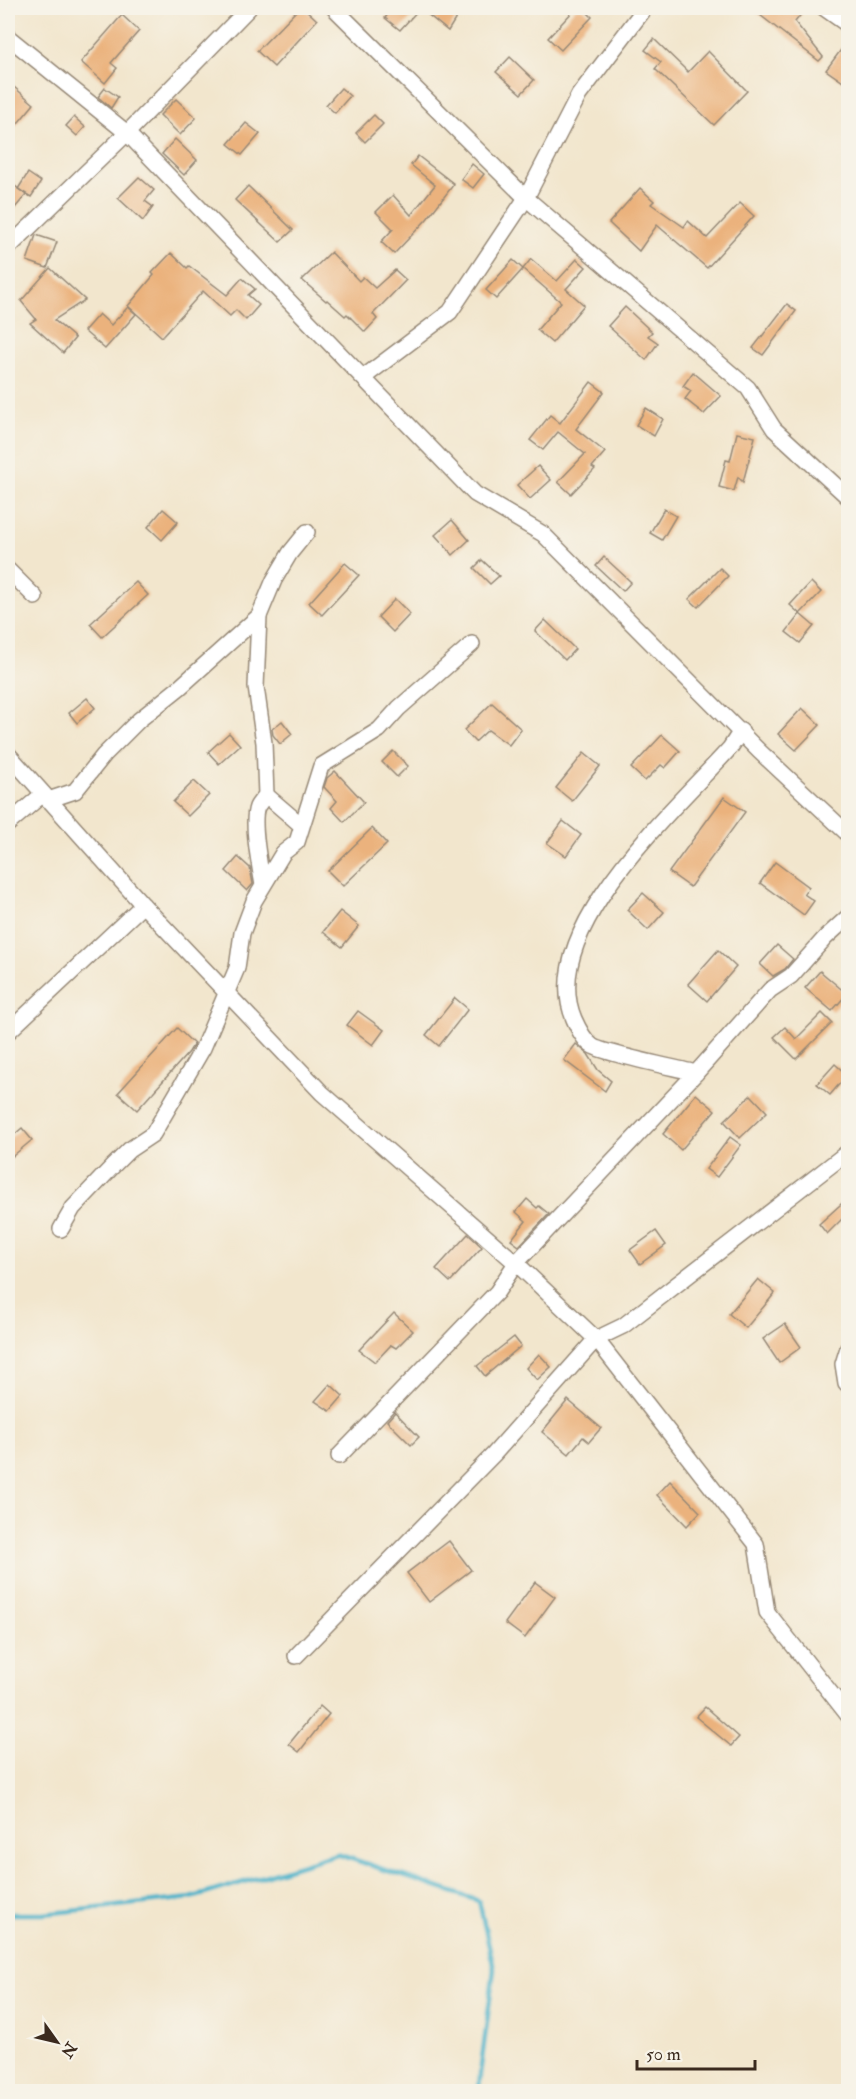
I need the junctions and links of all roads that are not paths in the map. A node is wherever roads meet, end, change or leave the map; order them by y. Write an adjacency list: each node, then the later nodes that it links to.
1 (249, 8): 7 (street)
2 (334, 8): 8 (street)
3 (645, 8): 8 (street)
4 (830, 9): 5 (street)
5 (849, 25)
6 (8, 38): 7 (street)
7 (128, 133): 9 (street); 10 (street)
8 (526, 198): 10 (street); 11 (street)
9 (8, 248)
10 (364, 377): 17 (street)
11 (849, 497)
12 (308, 532): 15 (street)
13 (8, 570): 14 (street)
14 (35, 597)
15 (259, 616): 19 (street); 20 (street)
16 (472, 644): 22 (street)
17 (741, 731): 23 (street); 31 (street)
18 (8, 754): 20 (street)
19 (266, 795): 22 (street); 25 (street)
20 (45, 797): 21 (street); 27 (street)
21 (8, 824)
22 (301, 825): 24 (street)
23 (849, 834)
24 (283, 853): 25 (street); 26 (street)
25 (257, 854): 26 (street)
26 (263, 885): 29 (street)
27 (143, 905): 29 (street); 30 (street)
28 (849, 917): 31 (street)
29 (226, 993): 33 (street); 34 (street)
30 (8, 1032)
31 (696, 1073): 34 (street)
32 (849, 1152): 35 (street)
33 (61, 1229)
34 (516, 1263): 35 (street); 38 (street)
35 (596, 1339): 39 (street); 40 (street)
36 (849, 1348): 37 (street)
37 (849, 1385)
38 (339, 1456)
39 (296, 1656)
40 (849, 1715)

